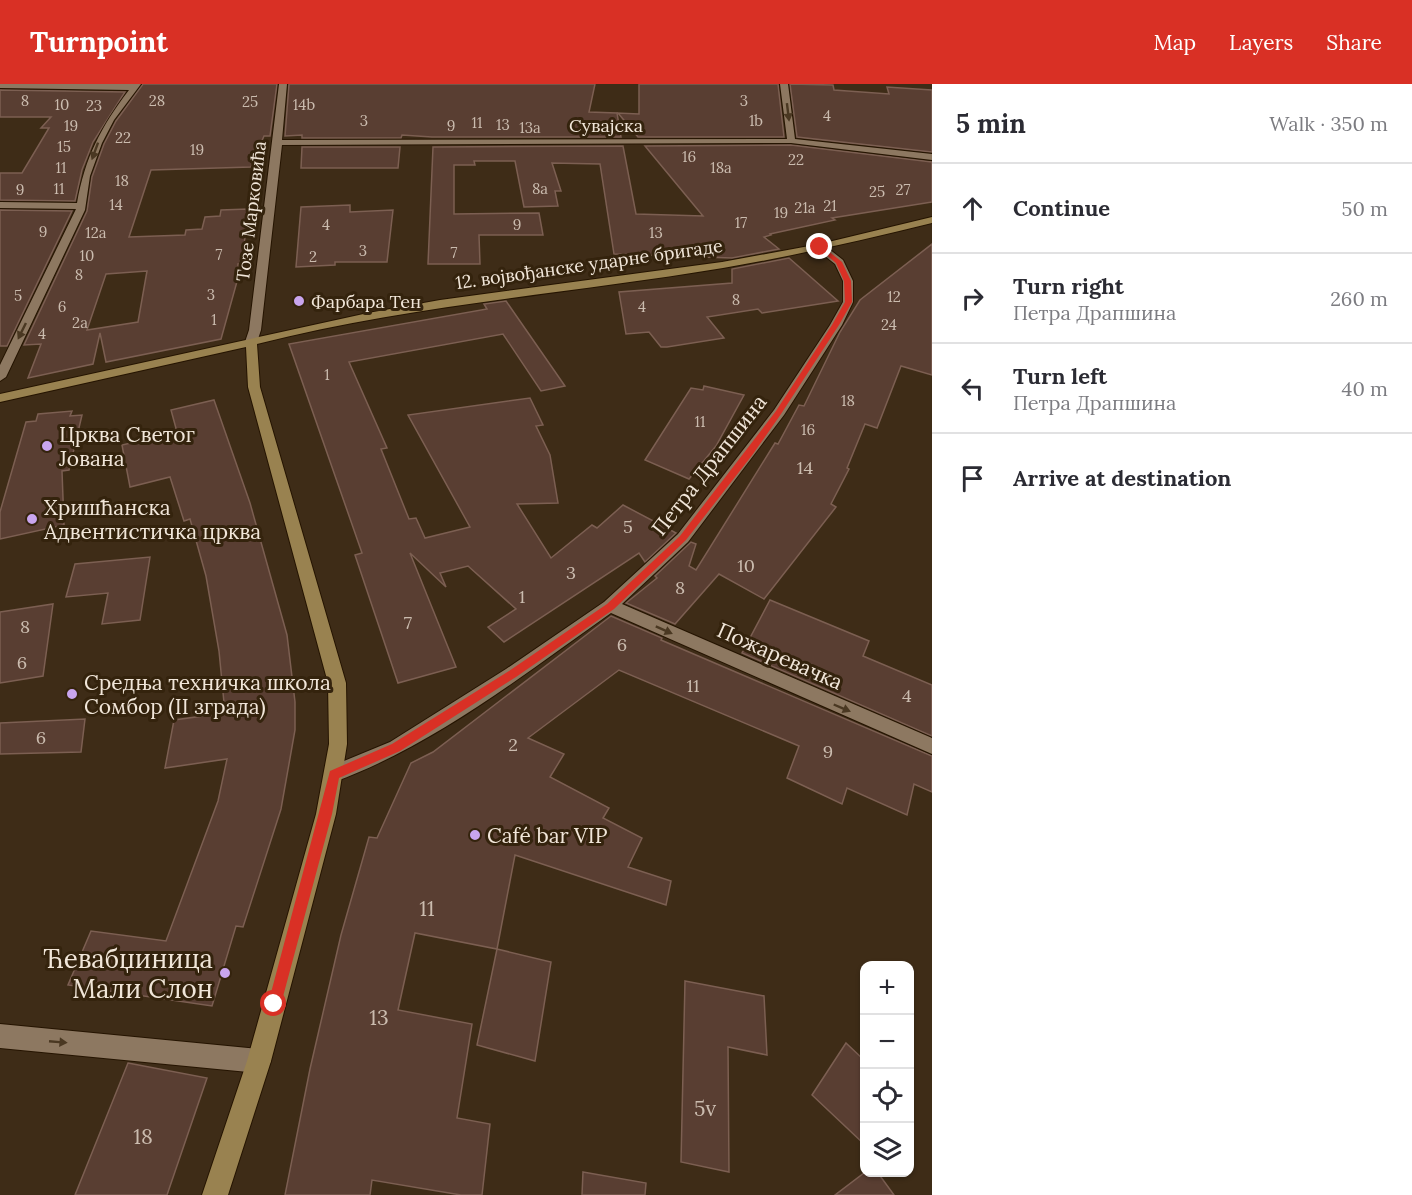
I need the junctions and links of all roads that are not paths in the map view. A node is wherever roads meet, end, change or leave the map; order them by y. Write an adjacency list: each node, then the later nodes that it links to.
1 (283, 84): 6 (street, Тозе Марковића)
2 (784, 84): 5 (street, one-way to 5)
3 (0, 86): 4 (street)
4 (135, 86): 9 (street, one-way to 9)
5 (791, 141): 6 (street, Сувајска); 7 (street, Сувајска)
6 (278, 143): 12 (street, Тозе Марковића)
7 (932, 157)
8 (0, 205): 9 (street)
9 (81, 206): 13 (street, one-way to 13)
10 (932, 220): 11 (main road, 12. војвођанске ударне бригаде)
11 (820, 247): 12 (main road, 12. војвођанске ударне бригаде); 15 (street, Петра Драпшина)
12 (251, 342): 14 (main road, 12. војвођанске ударне бригаде); 17 (main road)
13 (0, 376)
14 (0, 398)
15 (610, 606): 16 (street, Пожаревачка, one-way to 16); 17 (street, Петра Драпшина)
16 (932, 746)
17 (334, 774): 19 (main road)
18 (0, 1036): 19 (street, one-way to 19)
19 (259, 1061): 20 (main road)
20 (215, 1195)

